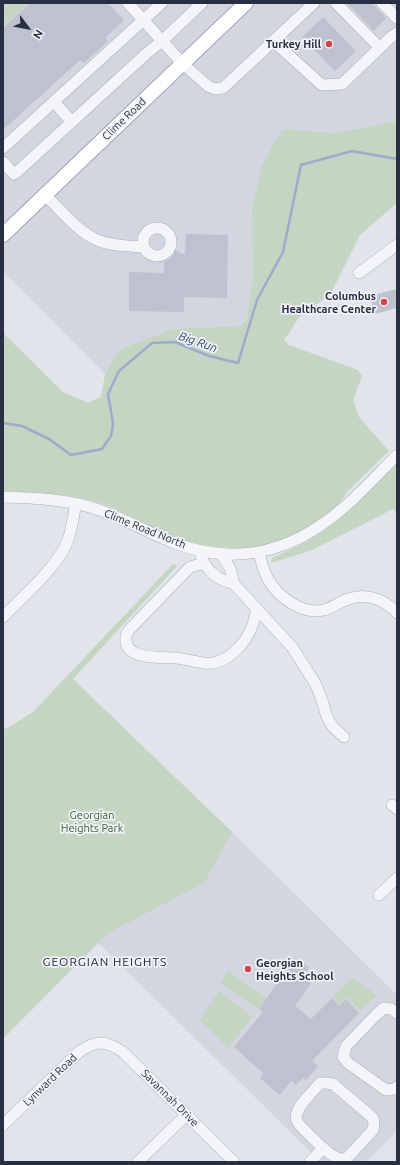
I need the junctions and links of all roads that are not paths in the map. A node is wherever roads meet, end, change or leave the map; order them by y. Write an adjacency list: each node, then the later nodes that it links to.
1 (128, 3): 9 (street)
2 (162, 3): 9 (street)
3 (202, 3): 11 (street)
4 (246, 3): 14 (main road, Clime Road)
5 (314, 3): 12 (street)
6 (336, 3): 13 (street)
7 (382, 3): 8 (street)
8 (397, 18)
9 (144, 20): 11 (street); 15 (street)
10 (397, 33): 13 (street)
11 (162, 41): 14 (street); 16 (street)
12 (273, 41): 13 (street); 14 (street)
13 (380, 48)
14 (182, 63): 19 (main road, Clime Road)
15 (54, 102): 16 (street); 17 (street)
16 (72, 122): 18 (street)
17 (3, 148)
18 (3, 162)
19 (45, 195): 20 (main road, Clime Road); 22 (street)
20 (3, 236)
21 (397, 245): 23 (street)
22 (144, 247)
23 (359, 273)
24 (397, 455): 28 (street, Clime Road North)
25 (3, 497): 26 (street, Clime Road North)
26 (76, 504): 27 (street, Clime Road North); 34 (street)
27 (199, 550): 29 (street, Clime Road North); 30 (street)
28 (259, 552): 29 (street, Clime Road North); 33 (street)
29 (220, 553): 31 (street)
30 (204, 563): 31 (street); 32 (street)
31 (233, 583): 32 (street)
32 (257, 609): 35 (street)
33 (397, 613)
34 (3, 617)
35 (344, 737)
36 (397, 878): 37 (street)
37 (379, 896)
38 (397, 1013): 40 (street)
39 (101, 1043): 41 (street, Savannah Drive); 42 (street, Lynward Road)
40 (397, 1087)
41 (186, 1115): 45 (street); 46 (street, Savannah Drive)
42 (3, 1126)
43 (323, 1148): 43 (street); 44 (street)
44 (312, 1160)
45 (138, 1162)
46 (234, 1162)

